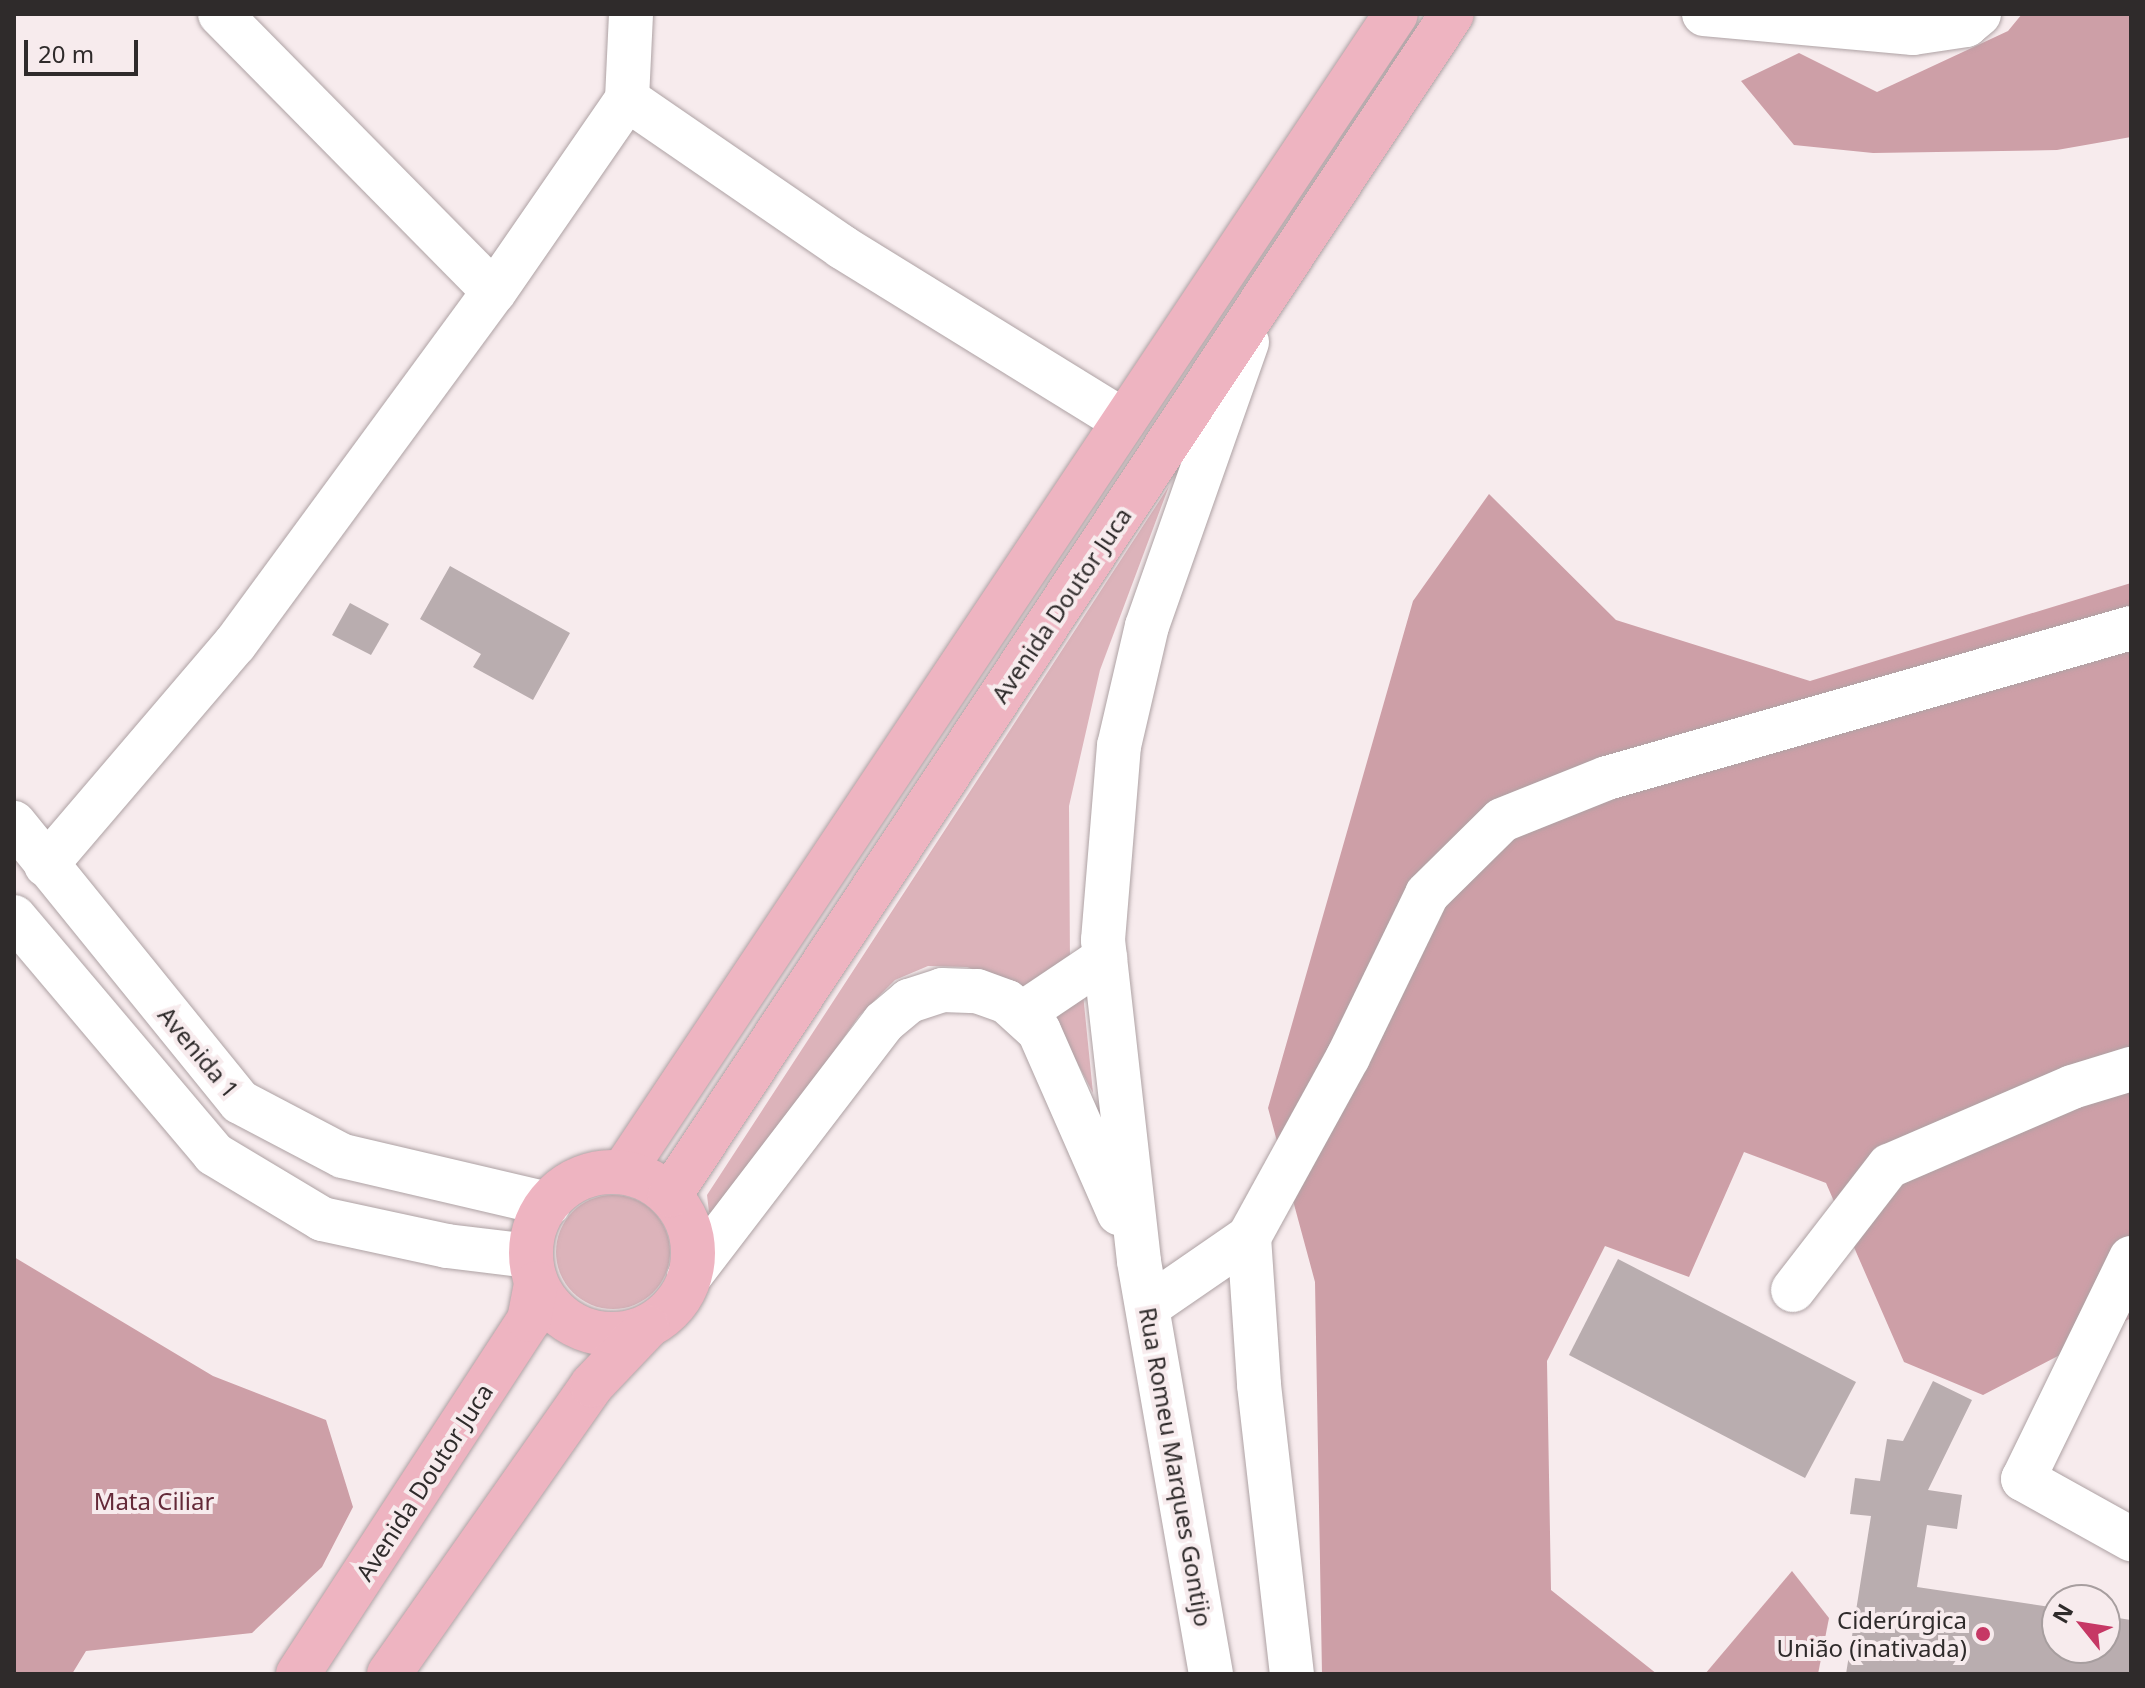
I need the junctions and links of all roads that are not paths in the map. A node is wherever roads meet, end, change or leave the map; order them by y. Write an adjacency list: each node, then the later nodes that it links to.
1 (220, 14): 8 (street)
2 (631, 14): 7 (street)
3 (1396, 14): 10 (main road, Avenida Doutor Juca)
4 (1452, 14): 9 (main road, Avenida Doutor Juca)
5 (1704, 14): 6 (street)
6 (1979, 14)
7 (627, 99): 8 (street); 10 (street)
8 (494, 292): 13 (street)
9 (1262, 302): 15 (street); 19 (main road, Avenida Doutor Juca)
10 (1124, 421): 18 (main road, Avenida Doutor Juca)
11 (2131, 628): 21 (street)
12 (14, 823): 13 (street, Avenida 1)
13 (46, 865): 20 (street, Avenida 1)
14 (14, 917): 24 (street)
15 (1105, 958): 16 (street); 23 (street)
16 (1023, 1013): 23 (street); 25 (street)
17 (2131, 1069): 26 (street)
18 (623, 1172): 19 (main road); 20 (main road)
19 (670, 1195): 25 (main road)
20 (548, 1204): 24 (main road)
21 (1249, 1237): 27 (street); 33 (street)
22 (2131, 1258): 29 (street)
23 (1139, 1261): 27 (street, Rua Romeu Marques Gontijo)
24 (533, 1270): 28 (main road); 30 (main road, Avenida Doutor Juca)
25 (689, 1277): 28 (main road)
26 (1793, 1290)
27 (1149, 1306): 32 (street, Rua Romeu Marques Gontijo)
28 (647, 1327): 31 (main road)
29 (2131, 1539)
30 (298, 1674)
31 (389, 1674)
32 (1211, 1674)
33 (1292, 1674)

